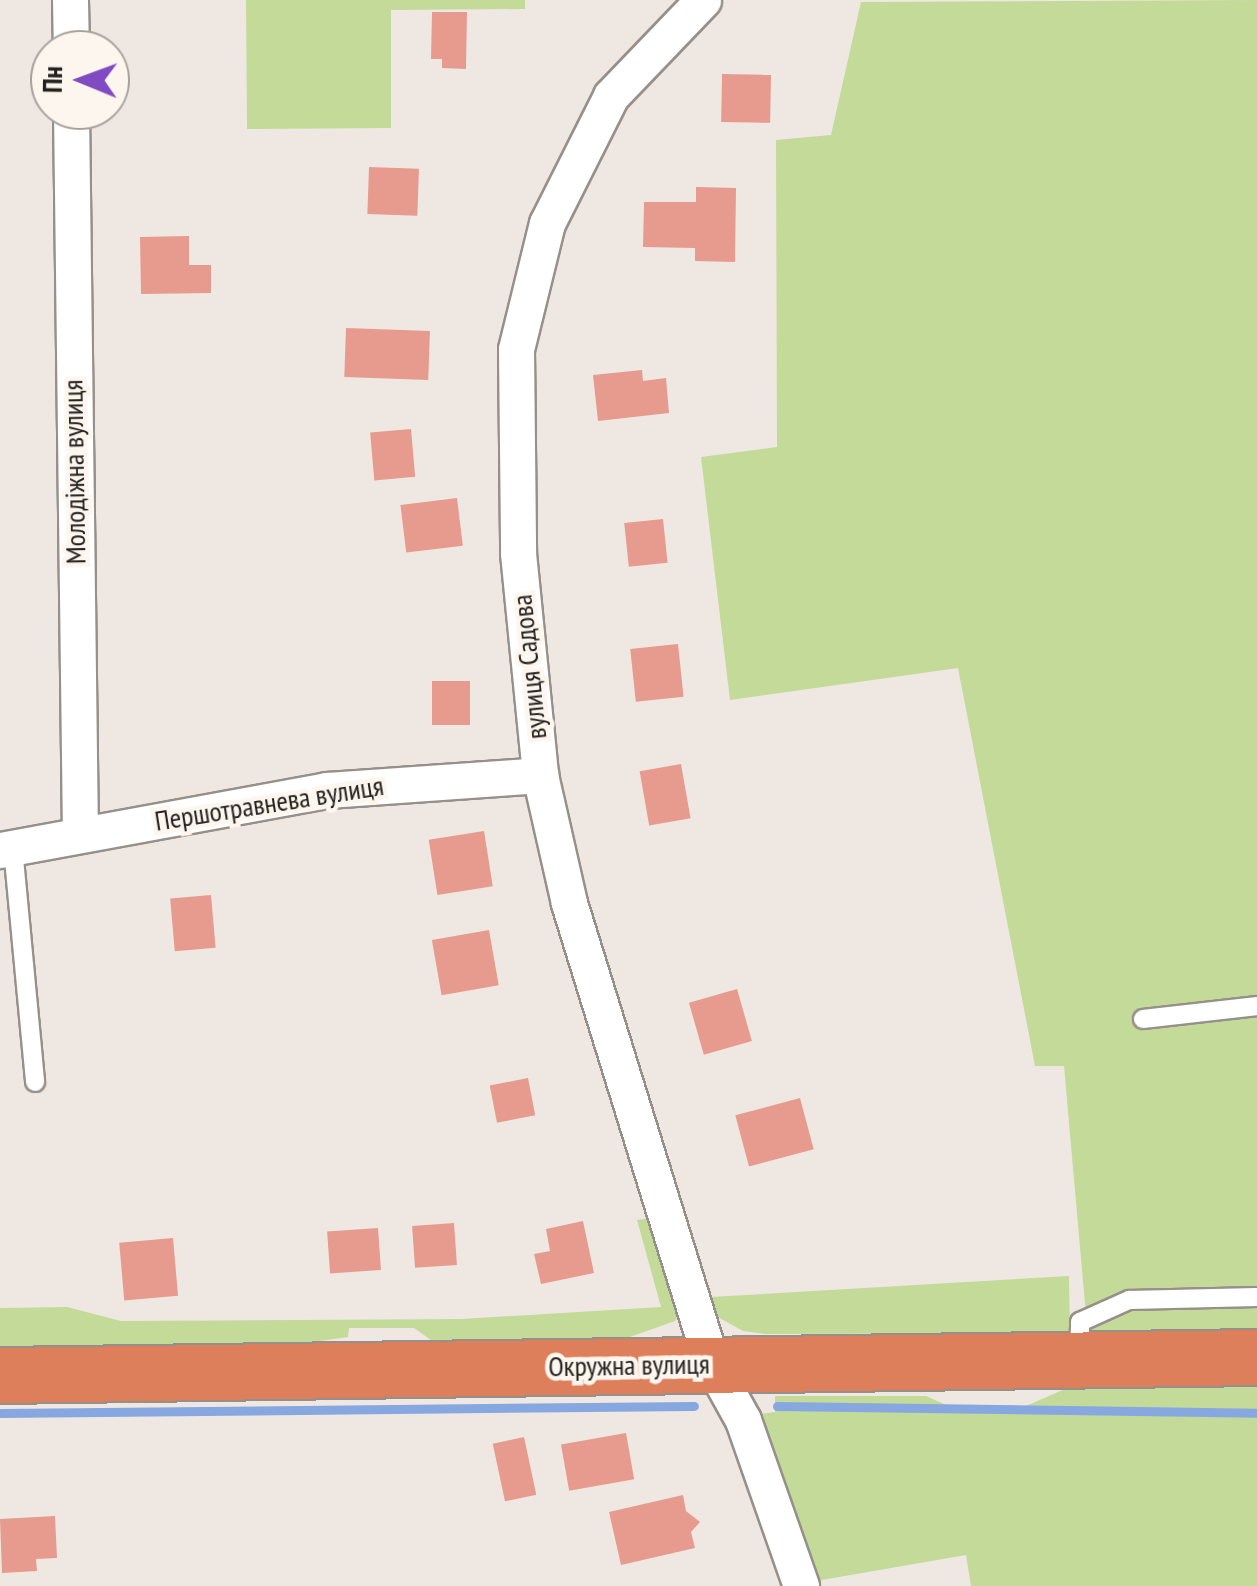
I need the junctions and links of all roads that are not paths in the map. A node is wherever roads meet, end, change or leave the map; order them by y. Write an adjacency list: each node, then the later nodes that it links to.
1 (70, 0): 3 (street)
2 (703, 0): 5 (street, вулиця Садова)
3 (70, 30)
4 (71, 130): 6 (street, Молодіжна вулиця)
5 (540, 775): 6 (street, Першотравнева вулиця); 14 (street, вулиця Садова)
6 (80, 833): 7 (street, Першотравнева вулиця)
7 (6, 849): 10 (lane)
8 (1257, 1006): 9 (lane)
9 (1143, 1019)
10 (35, 1082)
11 (1257, 1297): 13 (lane)
12 (1257, 1357): 13 (highway, Окружна вулиця)
13 (1079, 1360): 14 (highway, Окружна вулиця)
14 (712, 1364): 15 (highway, Окружна вулиця); 16 (street, вулиця Садова)
15 (0, 1375)
16 (801, 1586)

